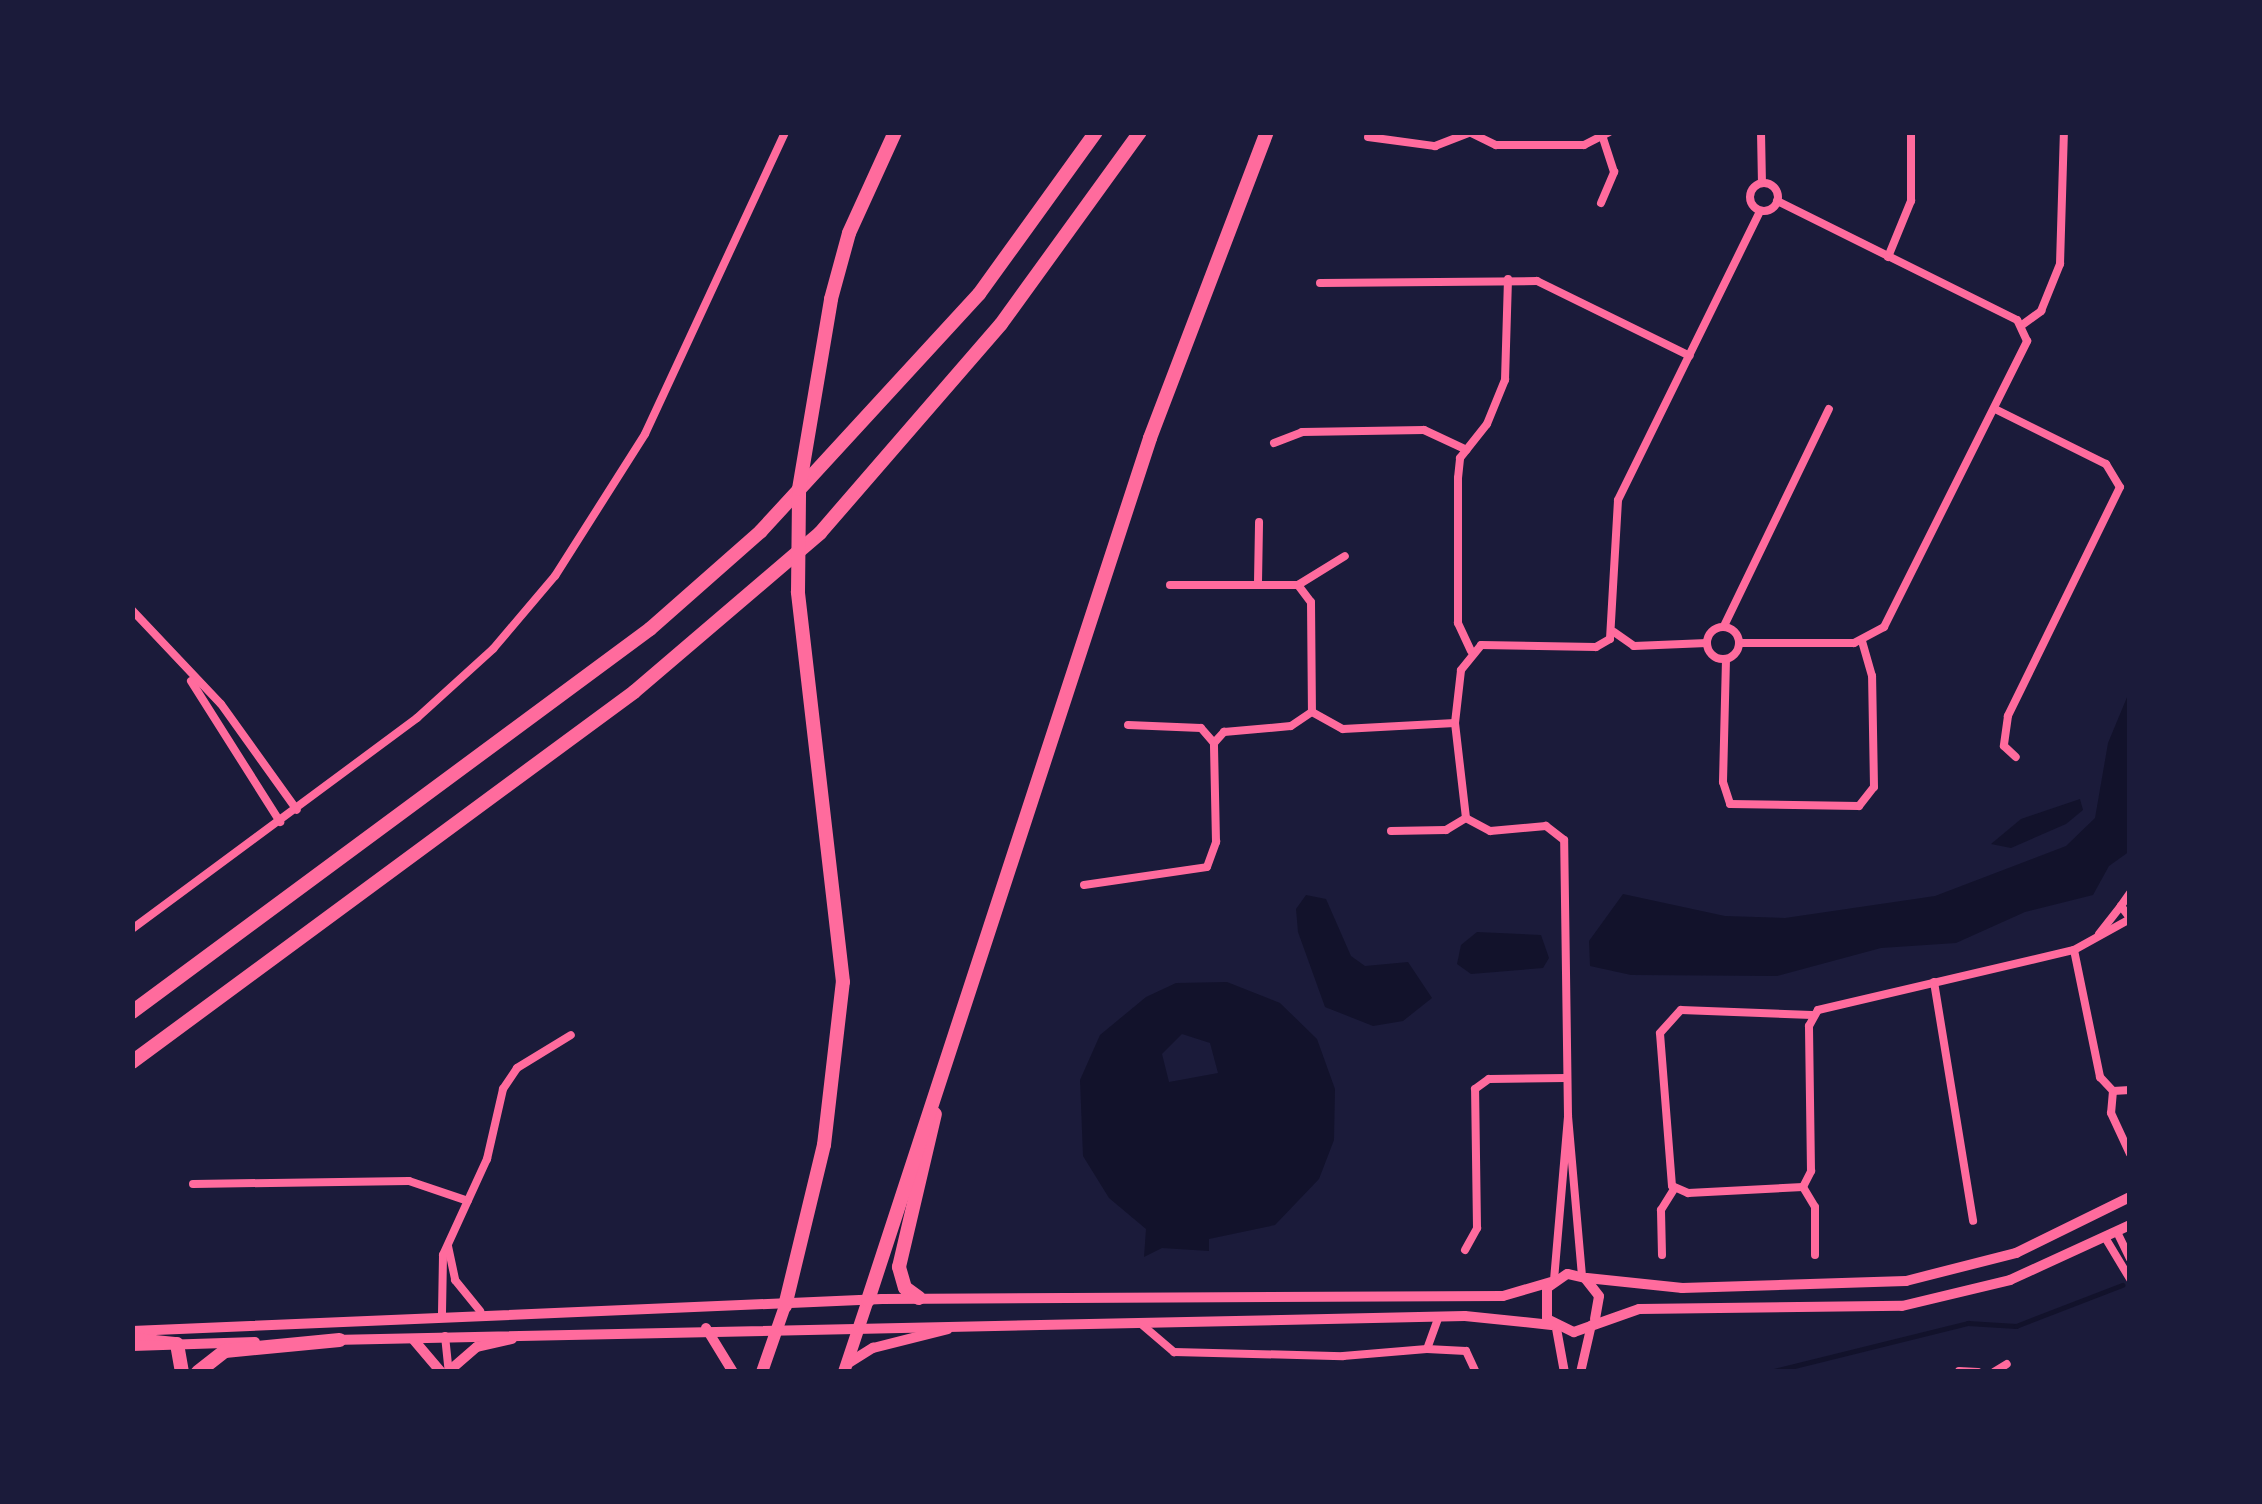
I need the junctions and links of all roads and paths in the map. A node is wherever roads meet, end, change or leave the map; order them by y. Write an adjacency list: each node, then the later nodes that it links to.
1 (785, 132): 44 (street)
2 (895, 132): 87 (highway)
3 (1096, 132): 56 (highway)
4 (1140, 132): 60 (highway)
5 (1267, 132): 59 (highway)
6 (1469, 132): 10 (street); 11 (street)
7 (1761, 132): 12 (street)
8 (1911, 132): 16 (street)
9 (2065, 132): 19 (street)
10 (1606, 135): 14 (street)
11 (1368, 137)
12 (1762, 183): 13 (street); 15 (street)
13 (1777, 201): 15 (street); 16 (street)
14 (1601, 203)
15 (1760, 211): 20 (street)
16 (1888, 257): 19 (street)
17 (1508, 279): 18 (street); 20 (street); 24 (street)
18 (1320, 283)
19 (2022, 325): 22 (street)
20 (1690, 356): 32 (street)
21 (1829, 409): 31 (street)
22 (1995, 409): 33 (street); 43 (street)
23 (1274, 443): 24 (street)
24 (1467, 450): 36 (street)
25 (1258, 521): 27 (street)
26 (1345, 556): 29 (street)
27 (1258, 582): 28 (street); 29 (street)
28 (1170, 585)
29 (1298, 585): 39 (street)
30 (132, 610): 38 (street)
31 (1724, 626): 34 (street); 35 (street)
32 (1614, 632): 34 (street); 36 (street)
33 (1862, 641): 35 (street); 37 (street)
34 (1707, 643): 37 (street)
35 (1740, 644): 37 (street)
36 (1471, 651): 40 (street)
37 (1726, 659)
38 (190, 679): 44 (street); 46 (street)
39 (1312, 712): 40 (street); 42 (street)
40 (1455, 723): 45 (street)
41 (1128, 725): 42 (street)
42 (1214, 743): 48 (street)
43 (2016, 758)
44 (297, 810): 46 (street)
45 (1466, 818): 47 (street); 61 (street)
46 (280, 822): 52 (street)
47 (1391, 831)
48 (1084, 884)
49 (2130, 893): 50 (street)
50 (2121, 906): 51 (street); 53 (street)
51 (2130, 919): 53 (street)
52 (132, 929)
53 (2094, 939): 54 (street)
54 (2074, 950): 55 (street); 63 (street)
55 (1934, 982): 57 (street); 72 (street)
56 (132, 1012)
57 (1813, 1015): 67 (street); 68 (street)
58 (571, 1035): 70 (street)
59 (946, 1056): 85 (highway); 86 (highway)
60 (132, 1062)
61 (1566, 1078): 64 (street); 76 (street)
62 (2130, 1090): 63 (street)
63 (2114, 1091): 65 (street)
64 (1568, 1116): 80 (street); 82 (street)
65 (2130, 1154)
66 (193, 1184): 70 (street)
67 (1803, 1187): 68 (street); 78 (street)
68 (1675, 1188): 77 (street)
69 (2130, 1198): 71 (main road)
70 (468, 1201): 75 (street)
71 (2098, 1216): 74 (main road); 80 (main road)
72 (1973, 1221)
73 (2130, 1225): 74 (main road)
74 (2111, 1236): 79 (street); 81 (street); 94 (main road)
75 (447, 1244): 88 (street); 89 (street)
76 (1465, 1250)
77 (1662, 1255)
78 (1816, 1255)
79 (2130, 1259)
80 (1584, 1277): 82 (main road); 94 (main road)
81 (2130, 1279)
82 (1552, 1281): 83 (main road); 97 (main road)
83 (1301, 1293): 84 (main road); 91 (main road)
84 (1086, 1296): 85 (main road); 93 (main road)
85 (919, 1298): 86 (main road)
86 (868, 1300): 87 (main road); 95 (highway)
87 (785, 1306): 88 (main road); 99 (highway)
88 (480, 1311): 89 (main road)
89 (442, 1313): 101 (main road); 103 (main road)
90 (1439, 1316): 91 (main road); 97 (main road); 106 (street)
91 (1301, 1318): 92 (main road)
92 (1136, 1320): 93 (main road); 106 (street)
93 (1086, 1321): 96 (main road)
94 (1593, 1322): 97 (main road); 117 (street)
95 (860, 1324): 96 (main road); 99 (main road); 108 (highway)
96 (956, 1326): 108 (main road)
97 (1554, 1326): 116 (street)
98 (706, 1328): 99 (main road); 100 (main road); 113 (main road)
99 (777, 1328): 114 (highway)
100 (569, 1331): 101 (main road); 112 (main road)
101 (445, 1334): 102 (main road); 112 (street)
102 (408, 1336): 104 (main road); 112 (main road)
103 (132, 1338): 105 (main road)
104 (339, 1340): 105 (main road); 111 (highway)
105 (177, 1344): 110 (highway)
106 (1427, 1349): 115 (street)
107 (2007, 1364): 119 (street)
108 (845, 1368)
109 (1959, 1371): 118 (street)
110 (182, 1372)
111 (199, 1372)
112 (446, 1372)
113 (733, 1372)
114 (763, 1372)
115 (1476, 1372)
116 (1564, 1372)
117 (1580, 1372)
118 (1978, 1372)
119 (1994, 1372)

